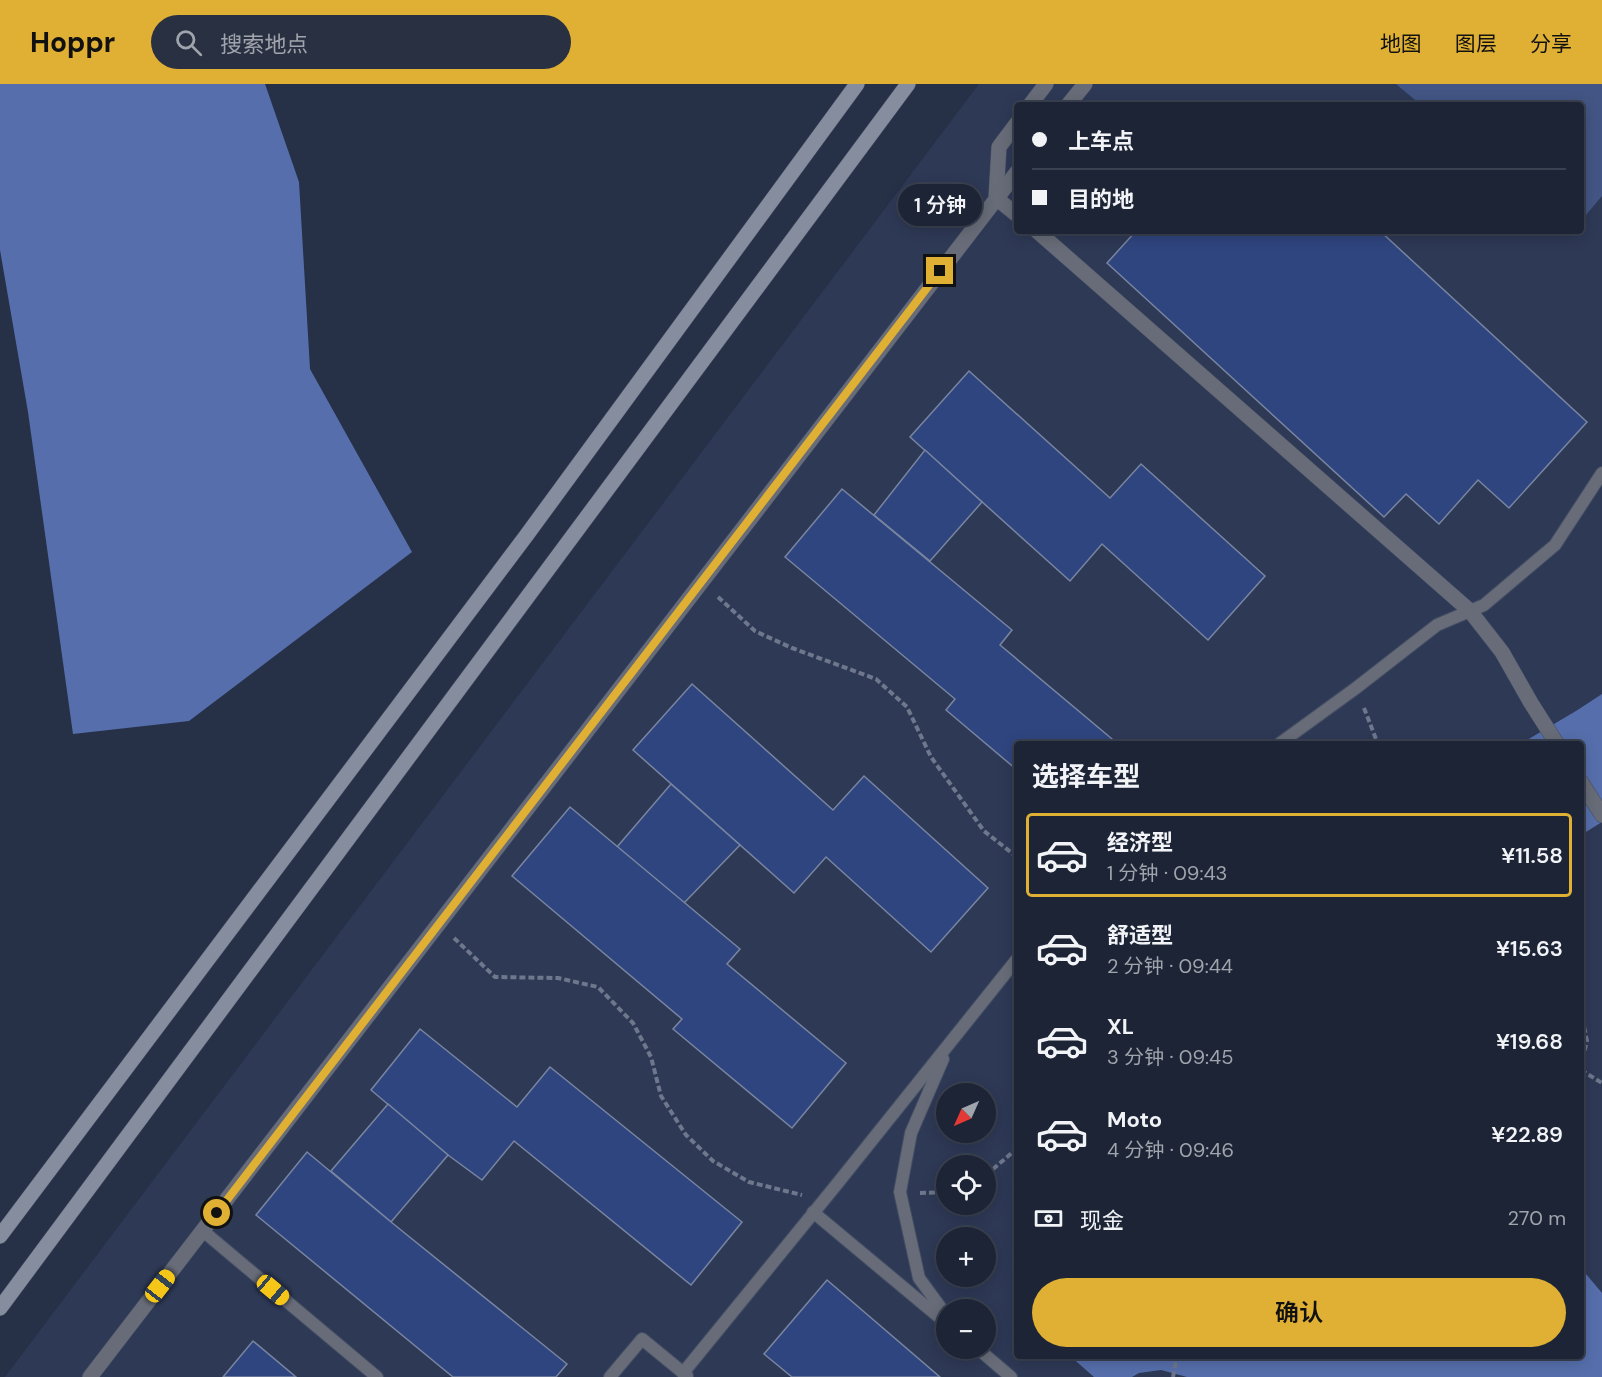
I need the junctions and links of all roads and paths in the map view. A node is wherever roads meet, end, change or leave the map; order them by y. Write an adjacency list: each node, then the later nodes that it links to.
1 (857, 84): 34 (street)
2 (908, 84): 36 (street)
3 (1046, 84): 5 (street)
4 (1085, 84): 6 (street)
5 (1032, 102)
6 (1070, 102)
7 (1014, 127): 9 (street)
8 (1014, 176): 9 (street)
9 (996, 198): 10 (street); 13 (street)
10 (1014, 213)
11 (1040, 234): 14 (street)
12 (1602, 473): 14 (lane)
13 (702, 582): 21 (path); 22 (street)
14 (1470, 611): 15 (lane); 18 (street)
15 (1356, 688): 16 (lane); 17 (path)
16 (1283, 741)
17 (1376, 741)
18 (1555, 741)
19 (1584, 787): 20 (street)
20 (1602, 815)
21 (1014, 854)
22 (439, 924): 31 (path); 33 (street)
23 (1014, 963): 25 (lane)
24 (1584, 1026): 26 (path)
25 (950, 1043): 31 (lane); 35 (lane)
26 (1584, 1053)
27 (1584, 1072): 28 (path)
28 (1602, 1083)
29 (1014, 1150): 30 (path)
30 (996, 1166)
31 (823, 1200): 32 (lane)
32 (813, 1212): 37 (lane); 40 (lane)
33 (203, 1231): 41 (street); 42 (lane)
34 (0, 1236)
35 (936, 1301)
36 (0, 1308)
37 (936, 1315)
38 (990, 1359): 44 (lane)
39 (1176, 1359): 45 (path)
40 (685, 1375): 43 (lane)
41 (90, 1377)
42 (377, 1377)
43 (610, 1377)
44 (1011, 1377)
45 (1173, 1377)

